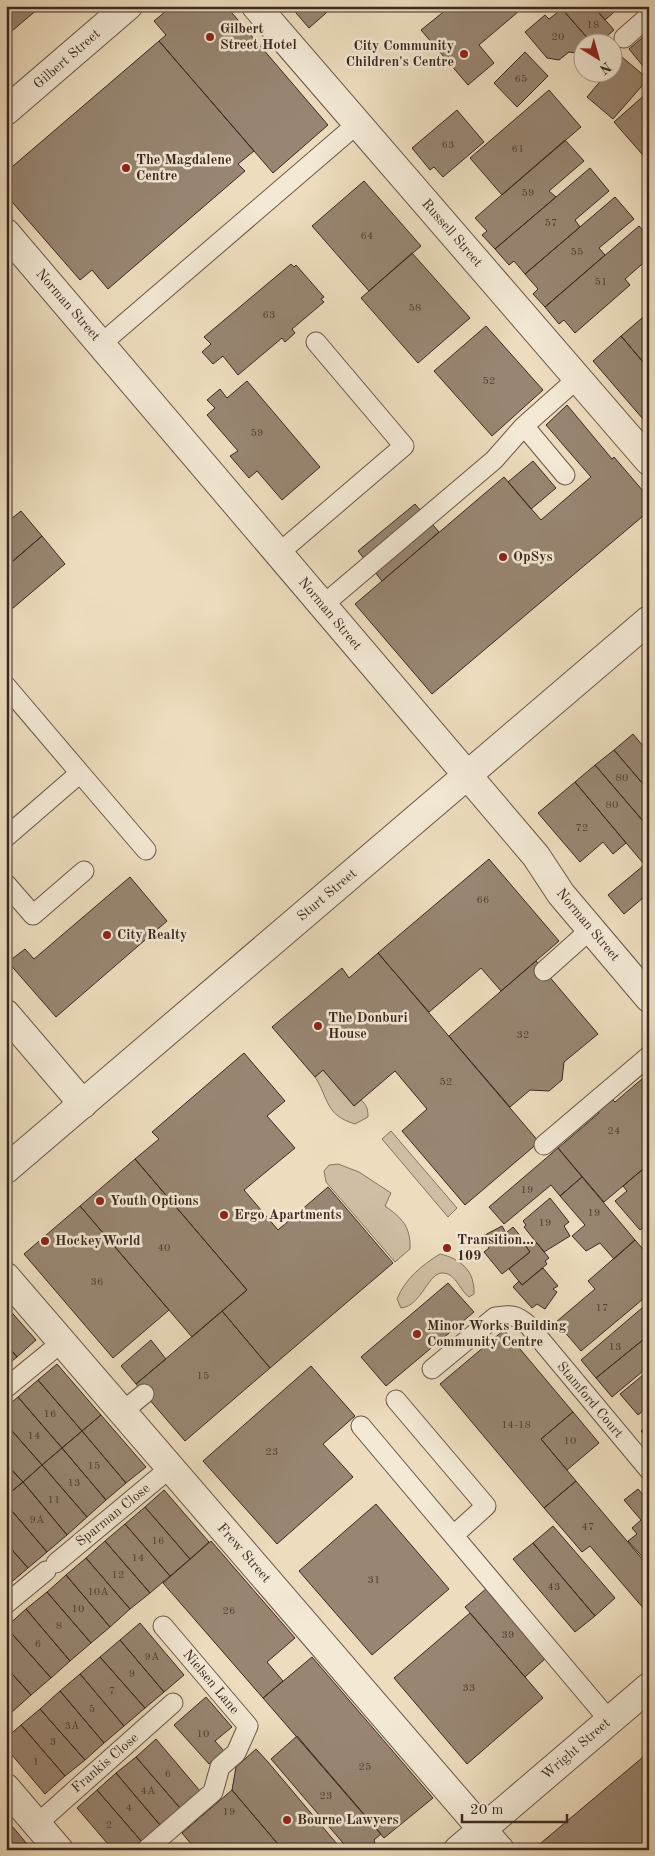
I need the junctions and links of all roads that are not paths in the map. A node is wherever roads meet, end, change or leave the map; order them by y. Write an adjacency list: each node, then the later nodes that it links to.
1 (128, 6): 5 (street, Gilbert Street)
2 (256, 6): 6 (street, Russell Street)
3 (649, 16): 4 (lane)
4 (624, 38)
5 (6, 111)
6 (357, 124): 9 (lane); 10 (street, Russell Street)
7 (6, 233): 9 (street, Norman Street)
8 (316, 342): 14 (lane)
9 (102, 344): 14 (street, Norman Street)
10 (578, 378): 11 (lane); 12 (street, Russell Street)
11 (524, 426): 13 (lane); 15 (lane)
12 (649, 460)
13 (565, 475)
14 (279, 553): 15 (street, Norman Street)
15 (323, 605): 19 (street, Norman Street)
16 (649, 620): 19 (street, Sturt Street)
17 (6, 686): 18 (lane)
18 (80, 773): 20 (lane); 21 (lane)
19 (468, 775): 24 (street, Norman Street); 29 (street, Sturt Street)
20 (6, 837)
21 (146, 850)
22 (84, 872): 23 (lane)
23 (6, 884)
24 (591, 930): 25 (lane); 26 (street, Norman Street)
25 (544, 970)
26 (649, 998)
27 (6, 1014): 29 (street)
28 (649, 1056): 30 (lane)
29 (83, 1104): 31 (street, Sturt Street)
30 (544, 1145)
31 (6, 1170)
32 (6, 1277): 33 (street, Frew Street)
33 (62, 1342): 35 (lane); 38 (street, Frew Street)
34 (432, 1369): 41 (lane, Stamford Court)
35 (6, 1388)
36 (144, 1394): 38 (lane)
37 (396, 1400): 42 (lane)
38 (122, 1412): 40 (street, Frew Street)
39 (361, 1426): 42 (lane)
40 (170, 1468): 43 (lane, Sparman Close); 50 (street, Frew Street)
41 (649, 1470)
42 (454, 1535): 47 (lane)
43 (6, 1604)
44 (163, 1626): 52 (lane, Nielsen Lane)
45 (649, 1687): 47 (street, Wright Street)
46 (173, 1703): 49 (lane, Frankis Close)
47 (609, 1720): 50 (street, Wright Street)
48 (6, 1788): 49 (street)
49 (36, 1824): 51 (street)
50 (482, 1829): 53 (street, Wright Street); 54 (street, Frew Street)
51 (59, 1850)
52 (146, 1850)
53 (458, 1850)
54 (500, 1850)

